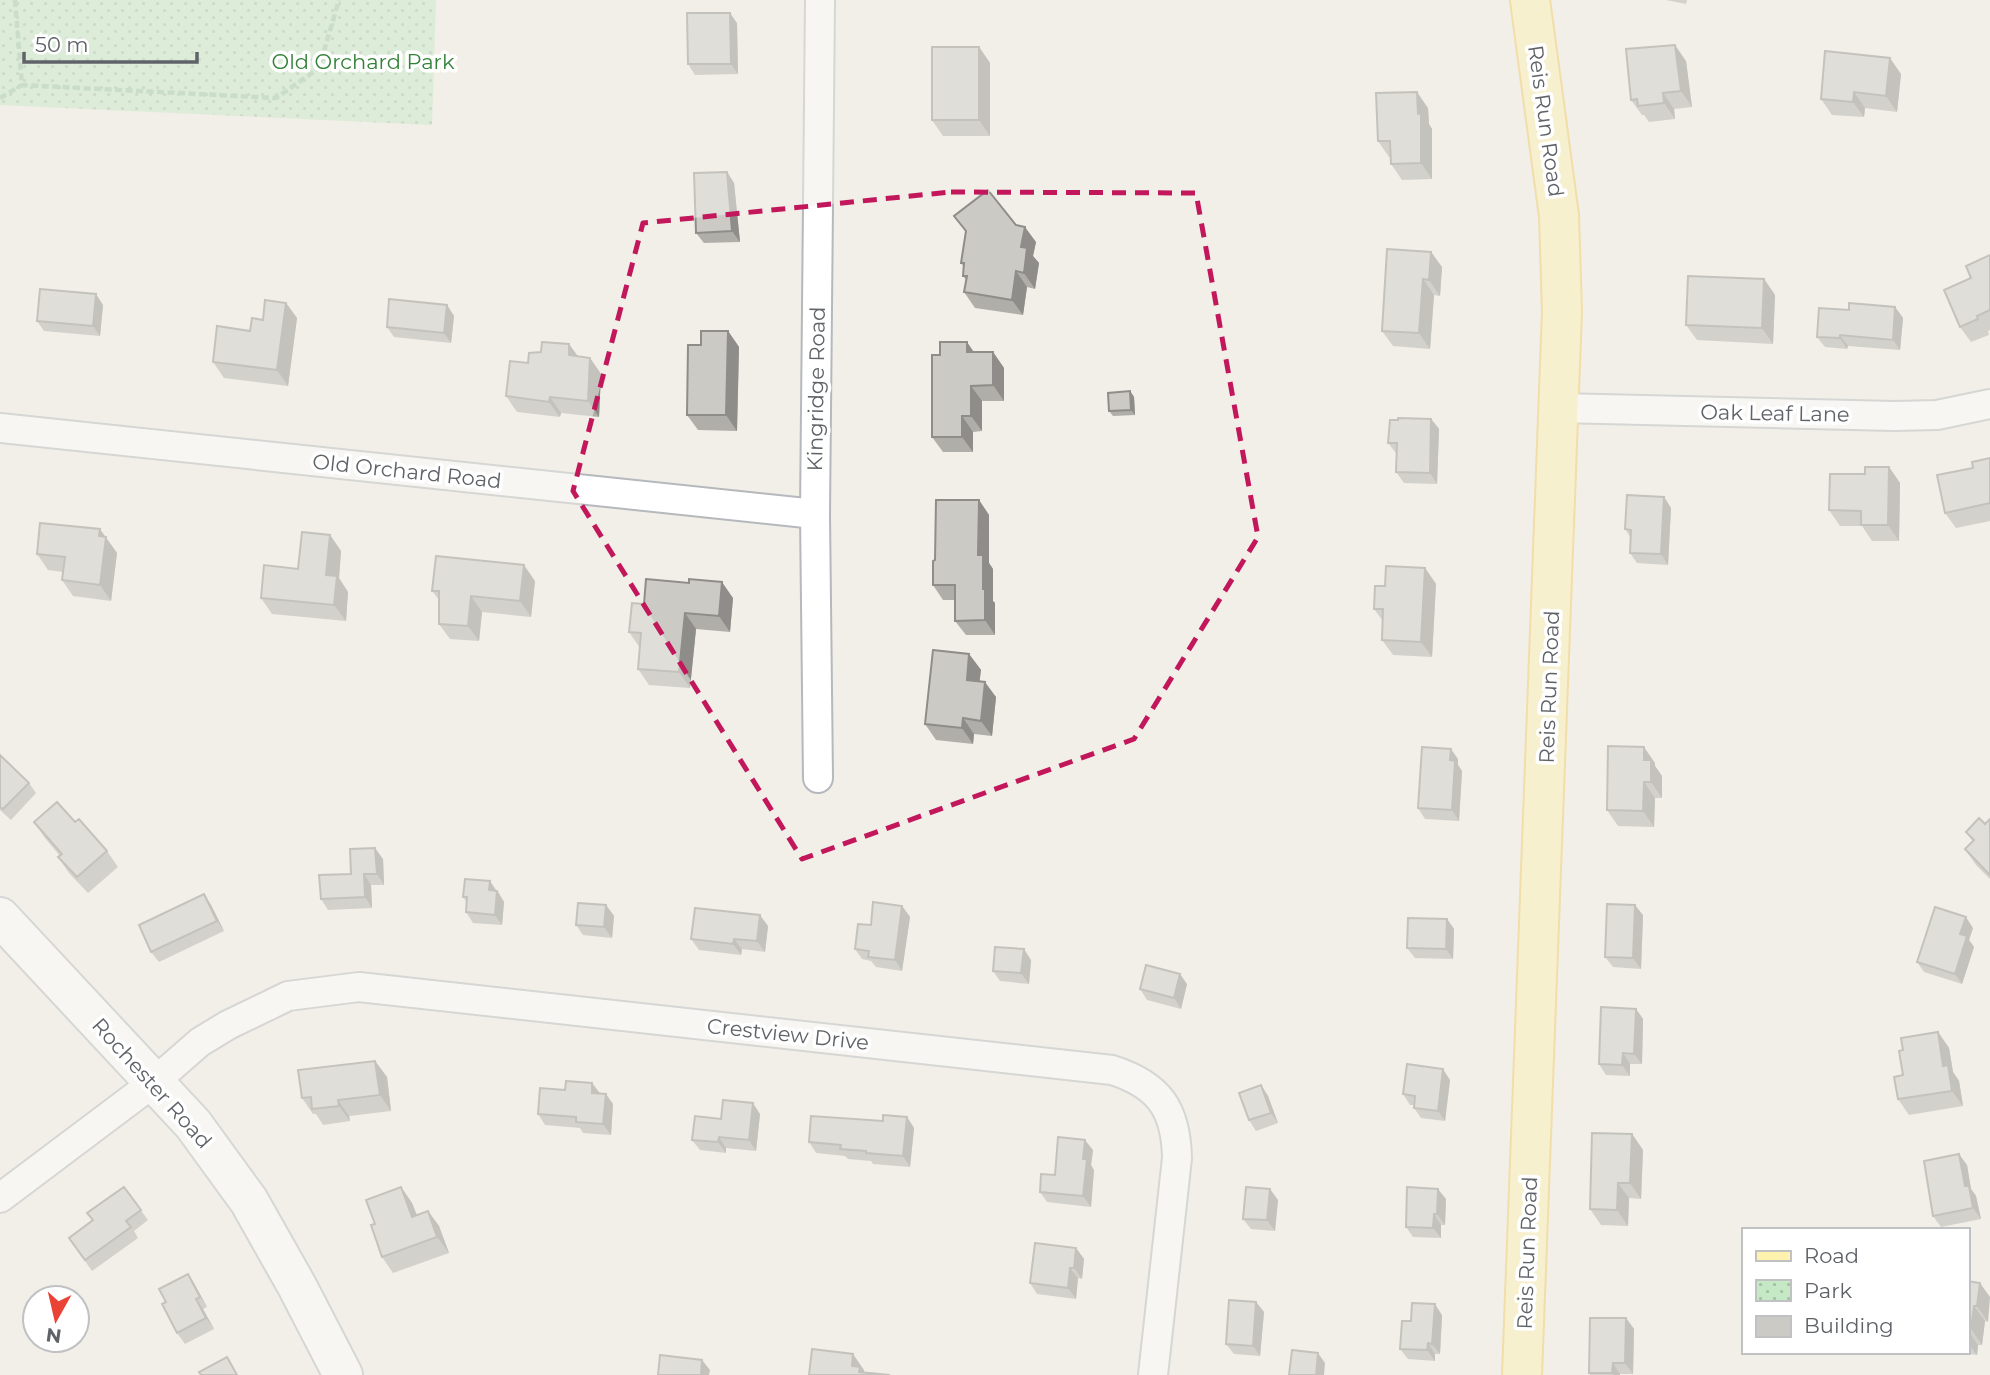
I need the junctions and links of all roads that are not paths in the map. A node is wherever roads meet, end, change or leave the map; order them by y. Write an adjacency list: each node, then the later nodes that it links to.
1 (820, 0): 6 (street, Kingridge Road)
2 (1530, 0): 4 (main road, Reis Run Road)
3 (1990, 404): 4 (street, Oak Leaf Lane)
4 (1559, 408): 13 (main road, Reis Run Road)
5 (0, 428): 6 (street, Old Orchard Road)
6 (814, 514): 7 (street, Kingridge Road)
7 (818, 778)
8 (0, 917): 9 (street, Rochester Road)
9 (153, 1083): 10 (street, Crestview Drive); 11 (street, Rochester Road); 12 (street, Crestview Drive)
10 (0, 1198)
11 (343, 1375)
12 (1153, 1375)
13 (1522, 1375)

